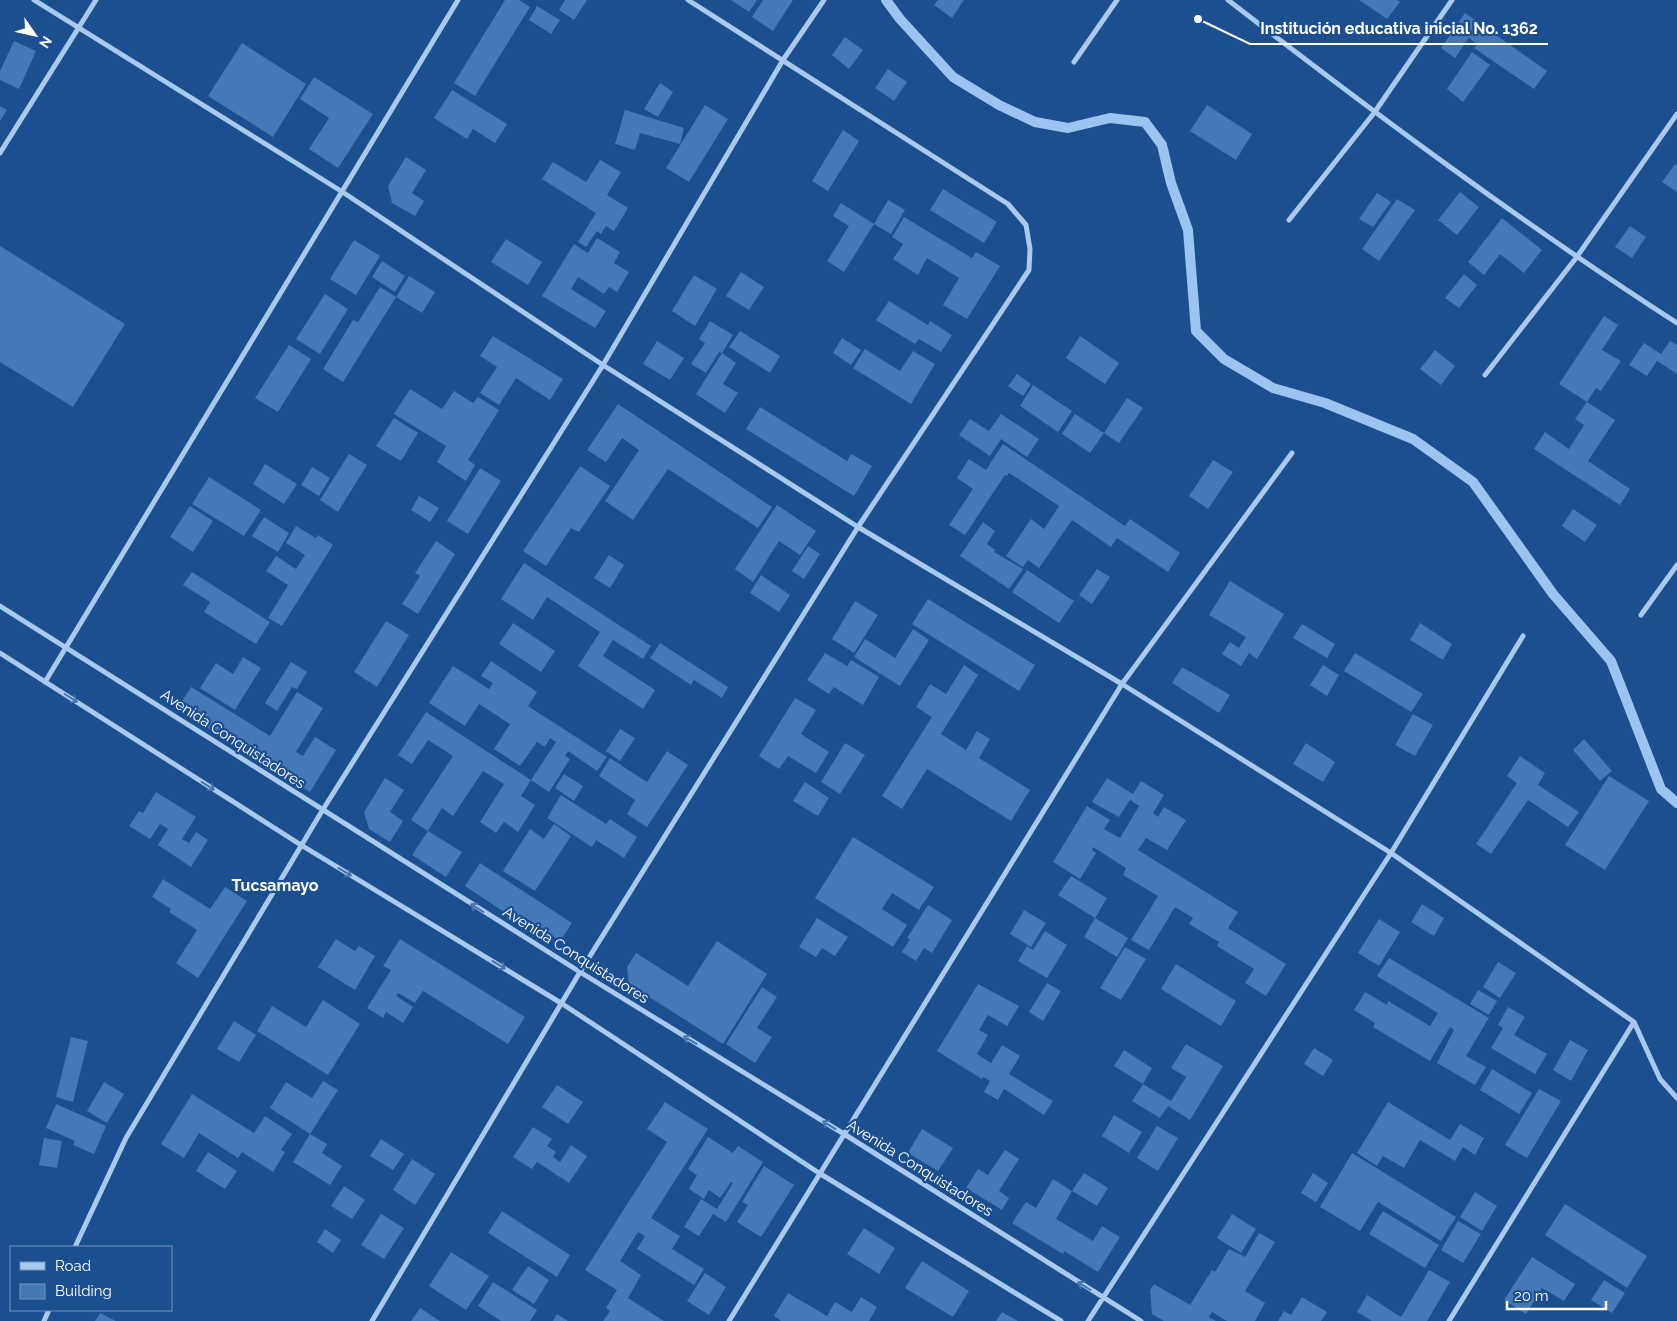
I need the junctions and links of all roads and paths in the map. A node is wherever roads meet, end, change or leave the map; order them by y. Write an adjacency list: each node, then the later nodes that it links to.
1 (34, 0): 9 (street)
2 (96, 0): 9 (street)
3 (458, 0): 15 (street)
4 (688, 0): 10 (street)
5 (824, 0): 10 (street)
6 (1117, 0): 11 (street)
7 (1228, 0): 12 (street)
8 (1452, 0): 12 (street)
9 (78, 27): 14 (street); 15 (street)
10 (783, 60): 19 (street); 22 (street)
11 (1074, 62)
12 (1374, 113): 16 (street); 17 (street)
13 (1677, 114): 17 (street)
14 (0, 153)
15 (341, 192): 19 (street); 27 (street)
16 (1289, 220)
17 (1576, 258): 18 (street); 20 (street)
18 (1677, 323)
19 (603, 365): 22 (street); 31 (street)
20 (1485, 375)
21 (1292, 453): 30 (street)
22 (858, 527): 30 (street); 34 (street)
23 (1677, 565): 25 (street)
24 (0, 606): 27 (street, Avenida Conquistadores)
25 (1641, 615)
26 (1522, 636): 33 (street)
27 (66, 647): 29 (street); 31 (street, Avenida Conquistadores)
28 (0, 654): 29 (street)
29 (44, 682): 32 (street, one-way to 32)
30 (1122, 684): 33 (street); 38 (street)
31 (322, 811): 32 (street); 34 (street, Avenida Conquistadores, one-way to 31)
32 (301, 845): 35 (street, one-way to 35); 40 (street)
33 (1392, 853): 36 (street); 41 (street)
34 (580, 972): 35 (street); 38 (street, Avenida Conquistadores, one-way to 34)
35 (562, 1003): 39 (street); 42 (street)
36 (1634, 1022): 37 (street); 47 (street)
37 (1677, 1098)
38 (844, 1134): 39 (street); 41 (street, Avenida Conquistadores, one-way to 38)
39 (819, 1172): 43 (street); 44 (street)
40 (75, 1246)
41 (1102, 1298): 45 (street); 46 (street, Avenida Conquistadores)
42 (372, 1321)
43 (729, 1321)
44 (1061, 1321)
45 (1088, 1321)
46 (1141, 1321)
47 (1449, 1321)

